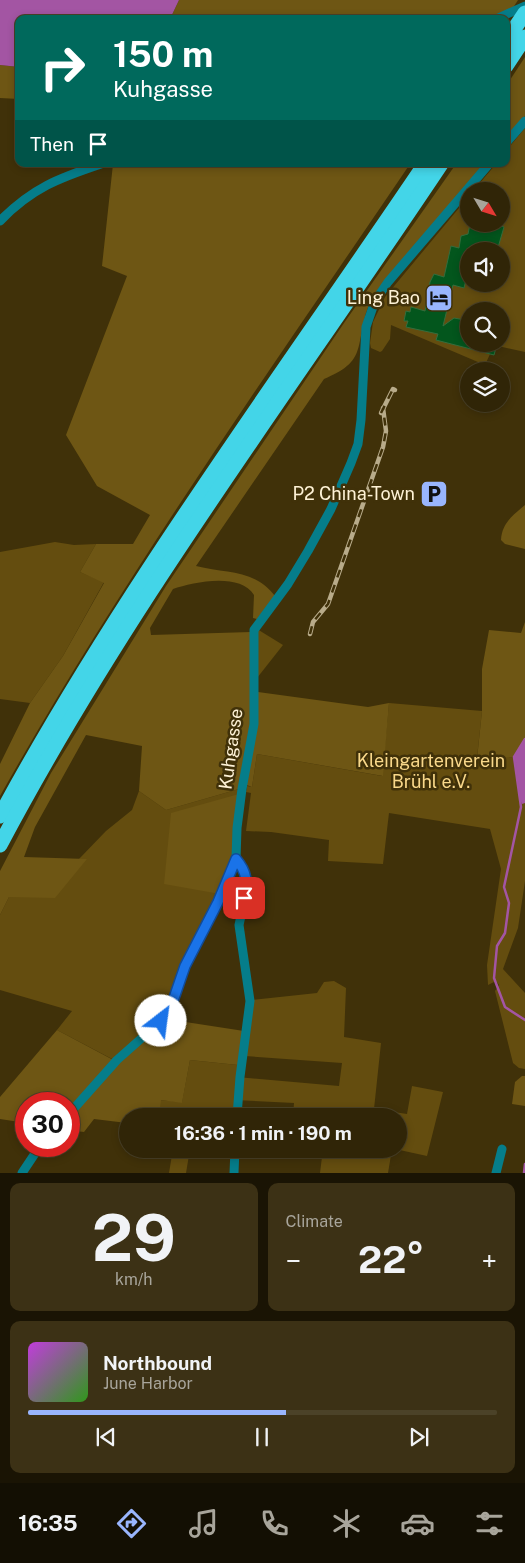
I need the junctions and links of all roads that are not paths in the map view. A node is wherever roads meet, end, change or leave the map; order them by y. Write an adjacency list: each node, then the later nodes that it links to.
1 (524, 12): 2 (street); 3 (highway)
2 (510, 16)
3 (510, 35)
4 (525, 37): 5 (highway)
5 (510, 60)
6 (525, 121): 7 (street)
7 (510, 138)
8 (92, 167): 12 (street)
9 (423, 167): 13 (highway)
10 (439, 167): 14 (highway)
11 (486, 167): 15 (street, Kuhgasse)
12 (0, 221)
13 (0, 816)
14 (0, 845)
15 (236, 859): 16 (street); 17 (street, Kuhgasse)
16 (80, 1102)
17 (238, 1108)
18 (502, 1149): 23 (street)
19 (33, 1157): 21 (street)
20 (235, 1158): 22 (street)
21 (22, 1173)
22 (234, 1173)
23 (496, 1173)

